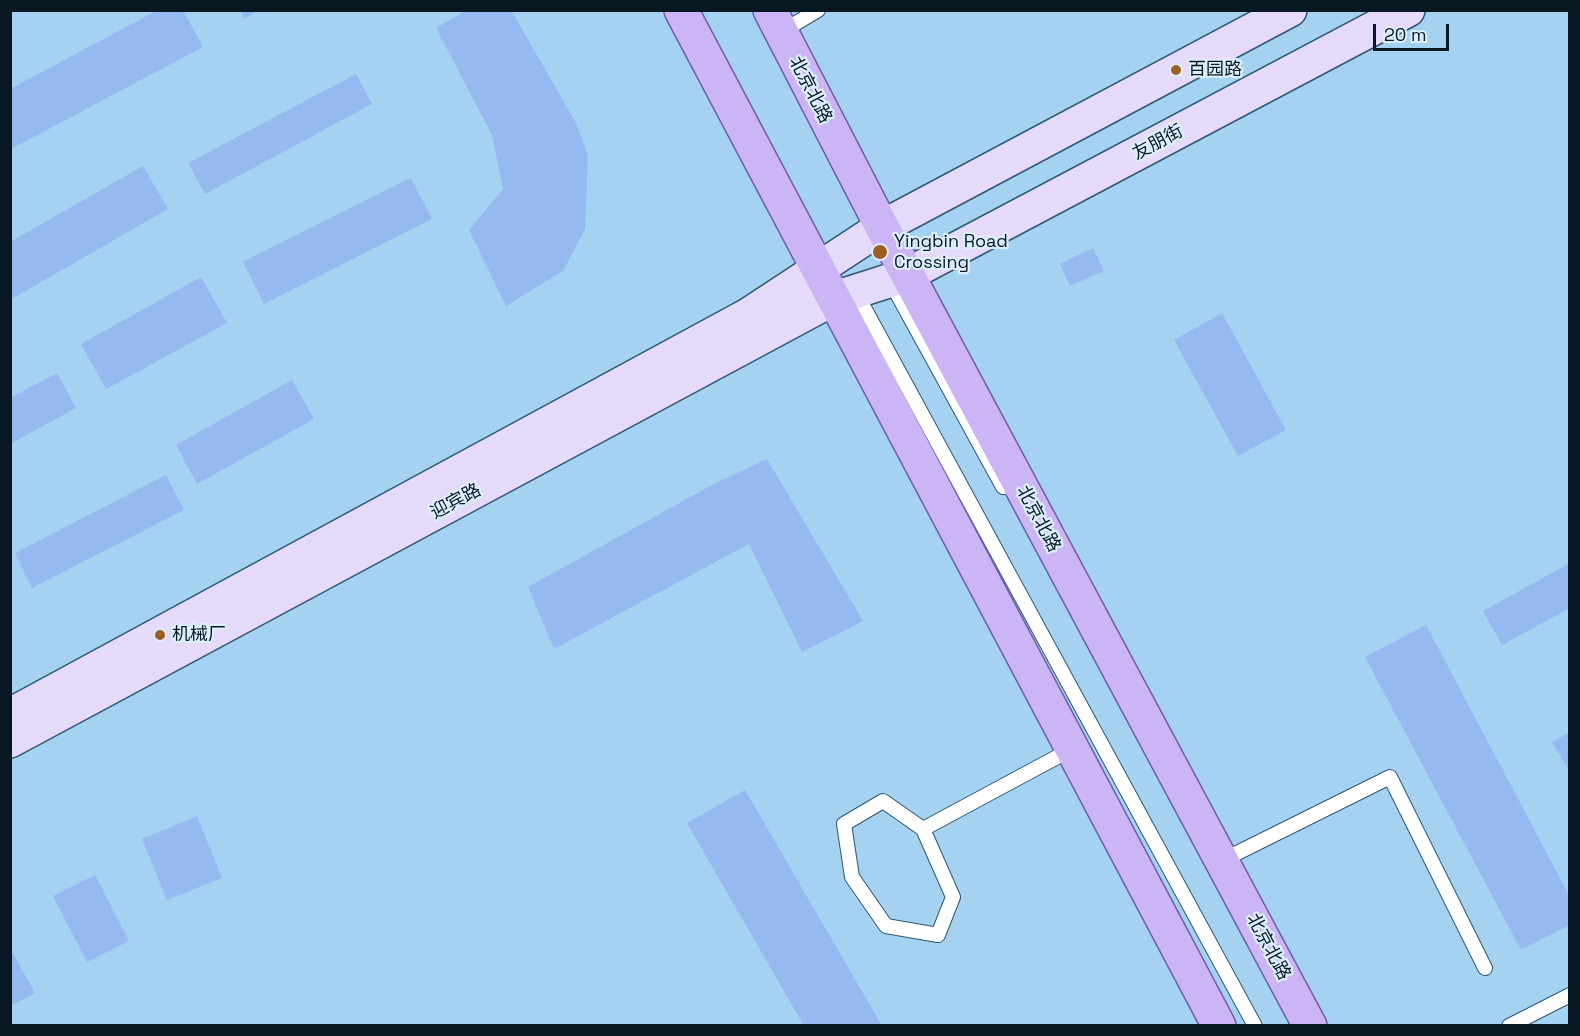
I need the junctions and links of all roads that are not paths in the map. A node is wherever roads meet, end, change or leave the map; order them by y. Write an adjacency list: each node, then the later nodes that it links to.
1 (681, 10): 7 (main road)
2 (819, 10): 5 (lane)
3 (1290, 10): 6 (main road)
4 (1408, 10): 8 (main road, 友朋街)
5 (775, 21): 6 (main road, 北京北路)
6 (882, 227): 7 (main road, 迎宾路); 8 (main road, 北京北路)
7 (819, 267): 9 (main road); 12 (main road, 迎宾路)
8 (898, 278): 9 (main road, 迎宾路); 10 (lane); 16 (main road, 北京北路)
9 (845, 294): 13 (main road, 迎宾路); 14 (main road); 20 (lane)
10 (1010, 501)
11 (1102, 669): 21 (lane)
12 (10, 715)
13 (10, 741)
14 (1072, 749): 15 (lane); 19 (main road)
15 (923, 829): 15 (lane)
16 (1221, 861): 17 (lane); 22 (main road, 北京北路)
17 (1485, 968)
18 (1569, 995): 23 (lane)
19 (1219, 1026)
20 (1255, 1026)
21 (1298, 1026)
22 (1310, 1026)
23 (1509, 1026)

